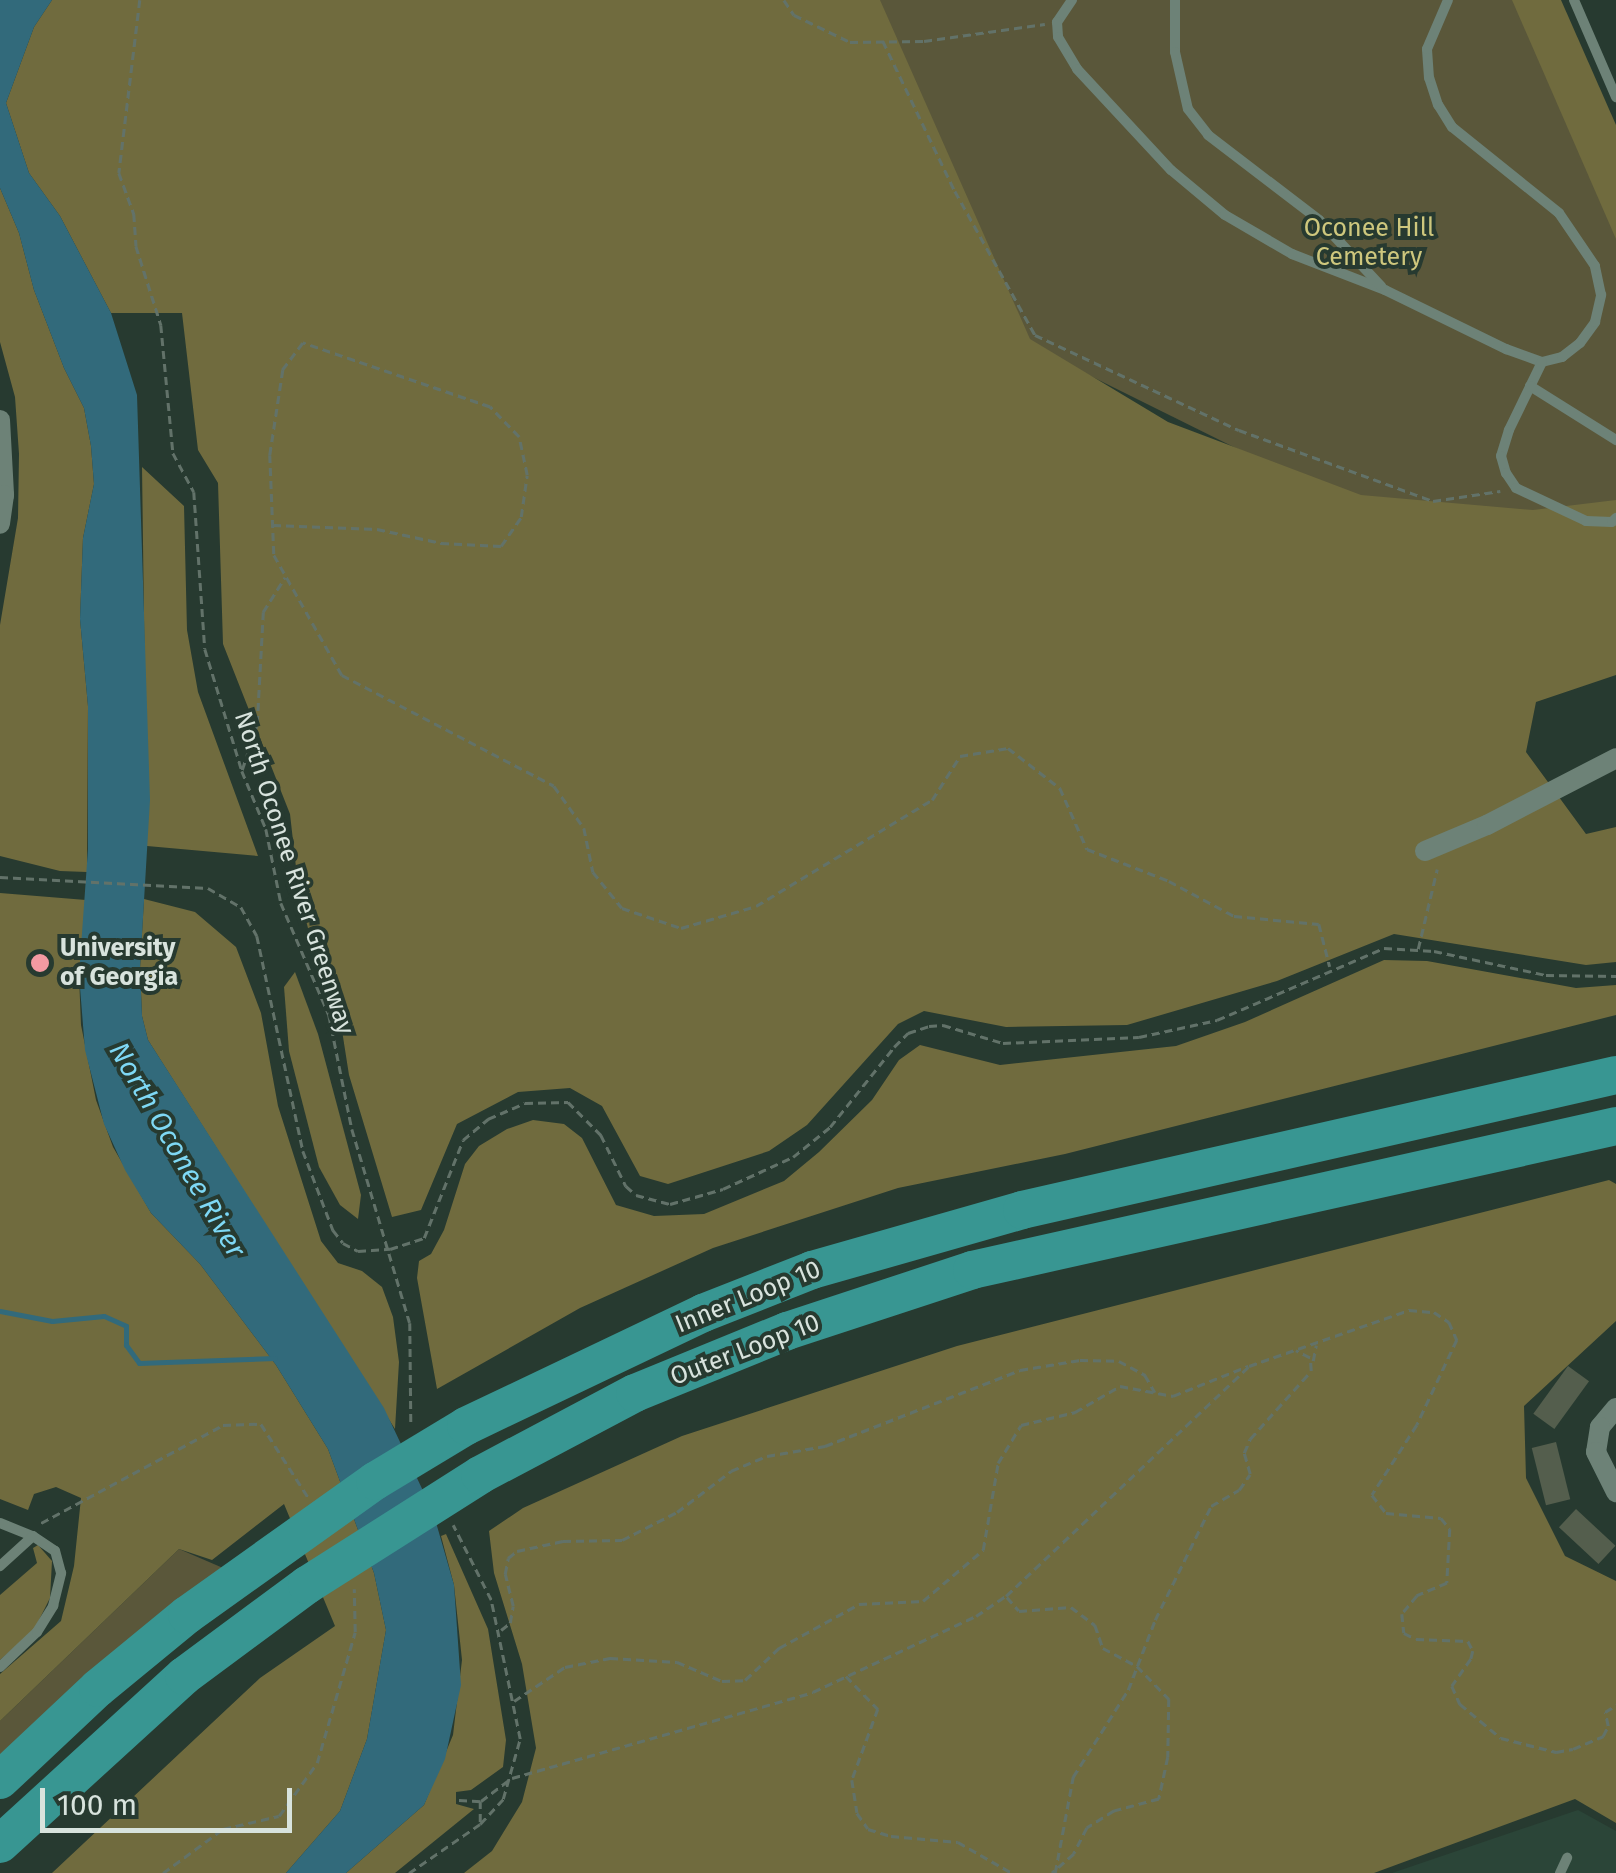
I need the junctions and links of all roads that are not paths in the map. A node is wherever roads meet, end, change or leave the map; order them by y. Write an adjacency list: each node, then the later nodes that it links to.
1 (1072, 0): 6 (lane)
2 (1175, 0): 6 (lane)
3 (1448, 0): 7 (lane)
4 (1574, 0): 5 (lane)
5 (1616, 98)
6 (1385, 290): 7 (lane)
7 (1542, 362): 8 (lane)
8 (1530, 386): 10 (lane); 11 (lane)
9 (0, 420): 12 (street)
10 (1616, 440)
11 (1616, 518)
12 (0, 524)
13 (1616, 758): 14 (street)
14 (1434, 847)
15 (1616, 1048): 18 (highway)
16 (1616, 1074): 18 (highway, Inner Loop 10)
17 (1616, 1126): 26 (highway, Outer Loop 10)
18 (1281, 1149): 25 (highway, Inner Loop 10)
19 (1616, 1408): 20 (street)
20 (1616, 1492)
21 (0, 1523): 22 (lane)
22 (33, 1536): 23 (lane); 24 (lane)
23 (0, 1566)
24 (0, 1667)
25 (0, 1780)
26 (0, 1844)
27 (1568, 1858): 28 (lane)
28 (1560, 1873)

